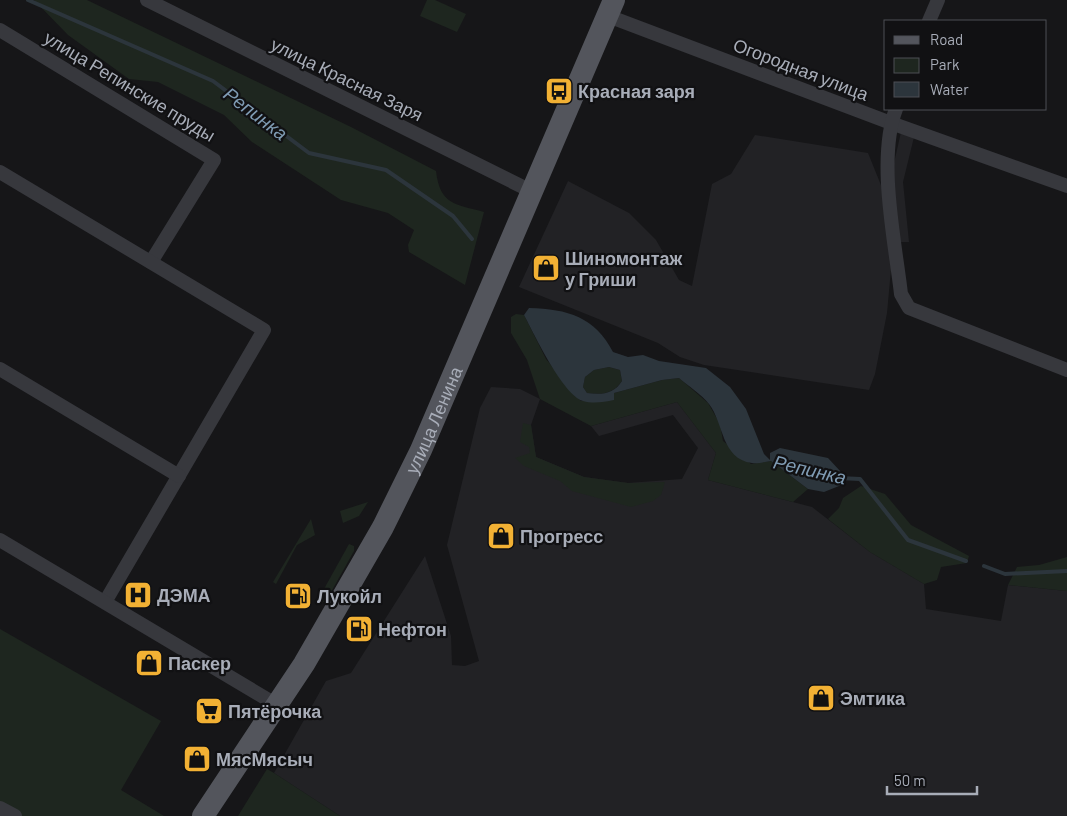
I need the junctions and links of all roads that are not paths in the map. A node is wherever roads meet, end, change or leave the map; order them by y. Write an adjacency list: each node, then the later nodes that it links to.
1 (147, 0): 10 (street, улица Красная Заря)
2 (938, 0): 4 (street)
3 (611, 8): 7 (street, Огородная улица); 10 (main road, улица Ленина)
4 (930, 20)
5 (0, 30): 11 (street, улица Репинские пруды)
6 (896, 110): 7 (street)
7 (891, 123): 9 (street, Огородная улица); 13 (street)
8 (0, 172): 11 (street)
9 (1067, 186)
10 (531, 191): 17 (main road, улица Ленина)
11 (151, 262): 14 (street)
12 (0, 369): 14 (street)
13 (1067, 370)
14 (179, 476): 16 (street)
15 (0, 540): 16 (street)
16 (104, 602): 17 (street)
17 (277, 705): 20 (main road, улица Ленина)
18 (0, 808): 19 (street)
19 (15, 816)
20 (203, 816)

